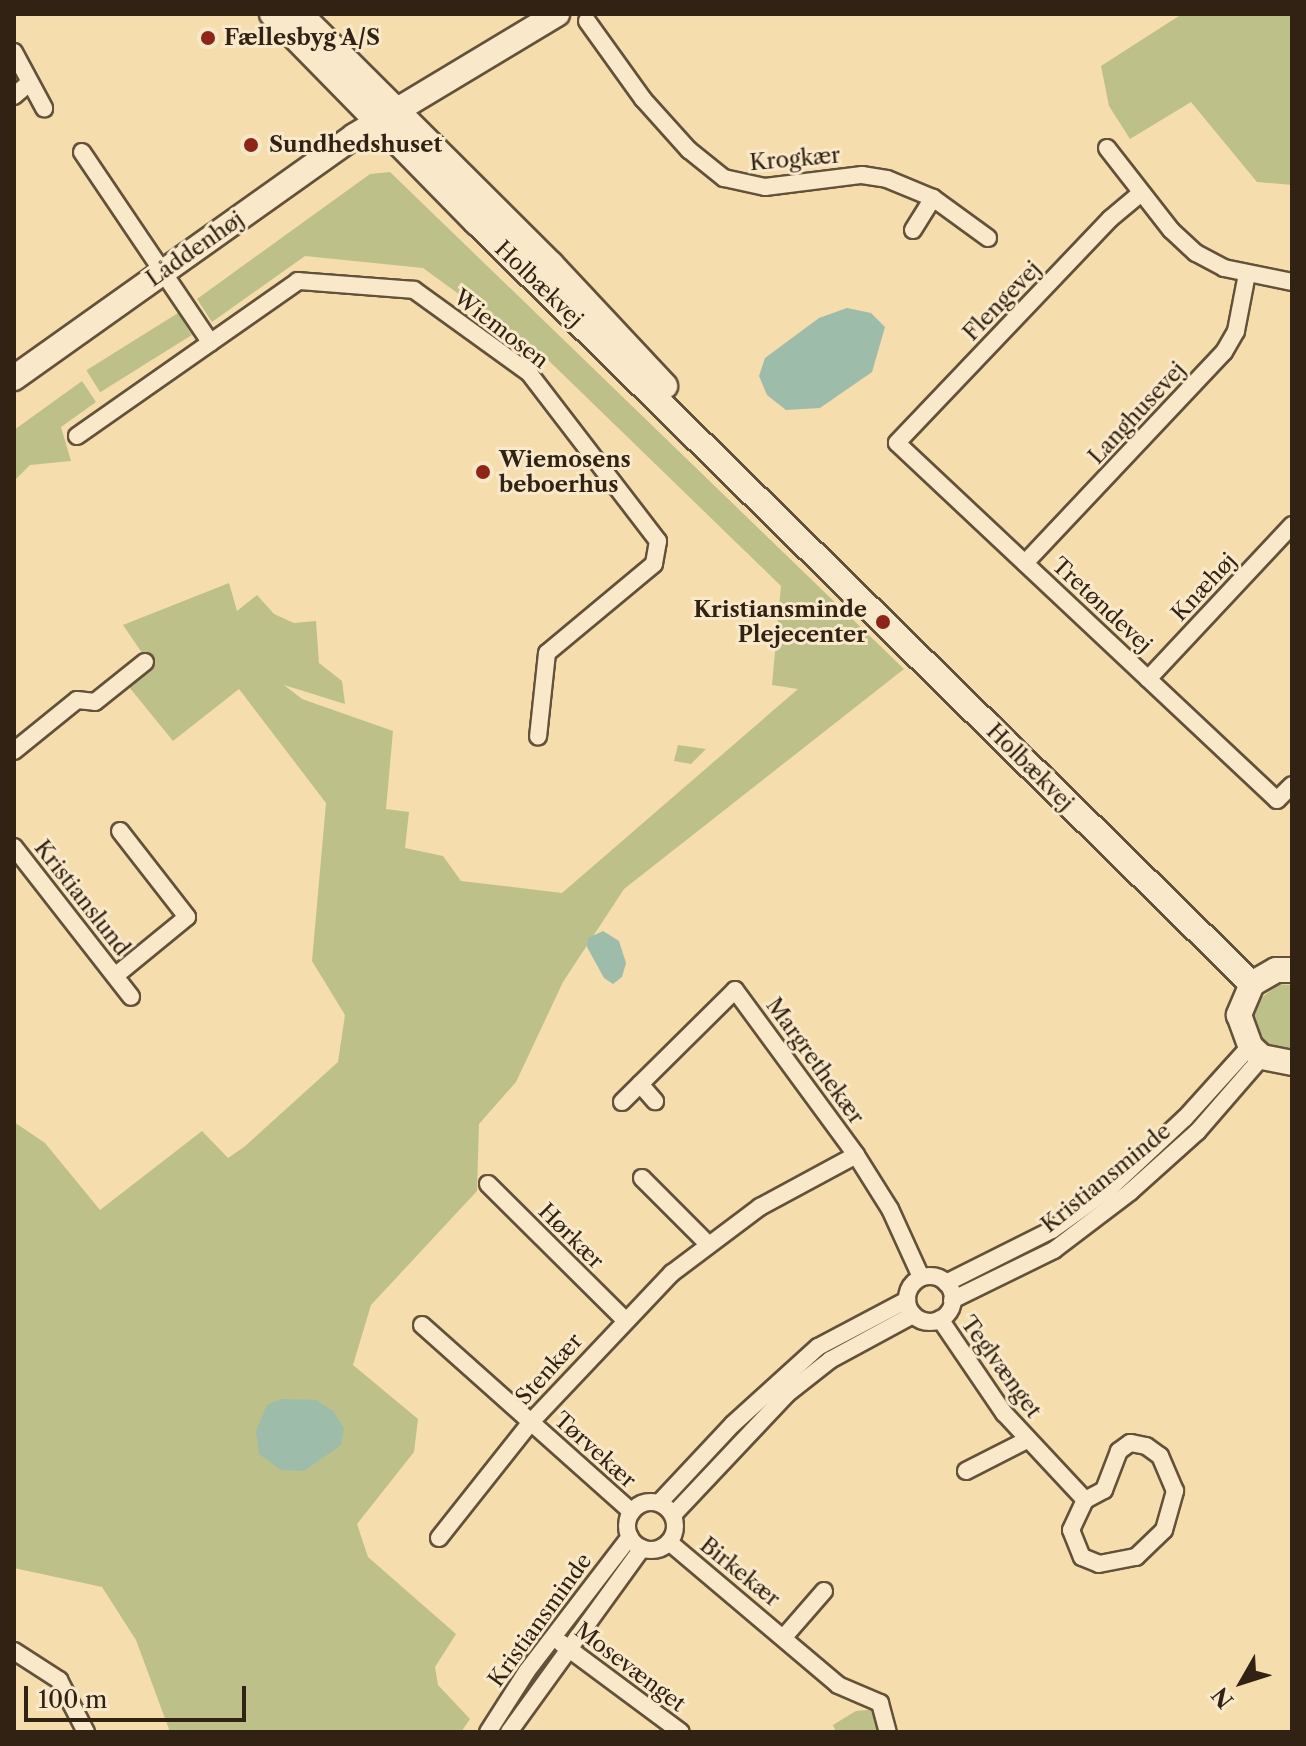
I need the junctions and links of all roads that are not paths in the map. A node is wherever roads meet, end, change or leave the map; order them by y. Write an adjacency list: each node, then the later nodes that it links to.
1 (272, 14): 9 (street, Holbækvej)
2 (300, 14): 9 (street, Holbækvej)
3 (559, 14): 4 (street); 9 (street, Låddenhøj)
4 (590, 17): 13 (street, Krogkær)
5 (14, 52): 6 (street)
6 (29, 83): 7 (street); 8 (street)
7 (14, 96)
8 (44, 108)
9 (386, 117): 16 (street, Låddenhøj); 34 (street, Holbækvej)
10 (1107, 148): 12 (street)
11 (82, 152): 16 (street)
12 (1141, 193): 17 (street); 22 (street, Flengevej)
13 (933, 198): 14 (street); 15 (street, Krogkær)
14 (913, 230)
15 (988, 238)
16 (161, 274): 19 (street); 20 (street, Låddenhøj)
17 (1247, 274): 18 (street); 24 (street, Langhusevej)
18 (1292, 282)
19 (211, 343): 21 (street, Wiemosen); 27 (street, Wiemosen)
20 (14, 378)
21 (77, 436)
22 (897, 443): 24 (street, Tretøndevej)
23 (1292, 525): 26 (street, Knæhøj)
24 (1025, 563): 26 (street, Tretøndevej)
25 (145, 662): 28 (street)
26 (1148, 679): 29 (street, Tretøndevej)
27 (538, 737)
28 (14, 751)
29 (1292, 785)
30 (120, 831): 33 (street, Kristianslund)
31 (14, 847): 33 (street, Kristianslund)
32 (1292, 970): 34 (street)
33 (115, 976): 35 (street, Kristianslund)
34 (1252, 984): 36 (street)
35 (131, 997)
36 (1256, 1051): 37 (street); 46 (street, Kristiansminde); 47 (street, Kristiansminde)
37 (1292, 1063)
38 (640, 1084): 39 (street); 40 (street, Margrethekær); 41 (street, Margrethekær)
39 (655, 1101)
40 (622, 1102)
41 (856, 1155): 44 (street, Stenkær); 45 (street, Margrethekær)
42 (642, 1178): 44 (street)
43 (488, 1184): 49 (street, Hørkær)
44 (707, 1243): 49 (street, Stenkær)
45 (921, 1277): 46 (street); 48 (street)
46 (946, 1283): 47 (street)
47 (952, 1300): 50 (street)
48 (910, 1307): 50 (street); 56 (street); 58 (street)
49 (624, 1319): 52 (street, Stenkær)
50 (940, 1319): 53 (street, Teglvænget)
51 (422, 1325): 52 (street, Tørvekær)
52 (531, 1422): 57 (street, Tørvekær); 59 (street, Stenkær)
53 (1027, 1440): 54 (street, Teglvænget); 55 (street, Teglvænget)
54 (966, 1471)
55 (1085, 1500): 55 (street)
56 (659, 1503): 57 (street); 58 (street)
57 (632, 1512): 61 (street)
58 (673, 1515): 60 (street)
59 (439, 1538)
60 (669, 1542): 61 (street); 63 (street, Birkekær)
61 (636, 1543): 64 (street, Kristiansminde)
62 (824, 1591): 63 (street, Birkekær)
63 (784, 1637): 70 (street, Birkekær)
64 (560, 1642): 67 (street, Kristiansminde); 68 (street, Kristiansminde); 69 (street, Mosevænget)
65 (14, 1651): 66 (street)
66 (86, 1732)
67 (488, 1732)
68 (509, 1732)
69 (681, 1732)
70 (888, 1732)

